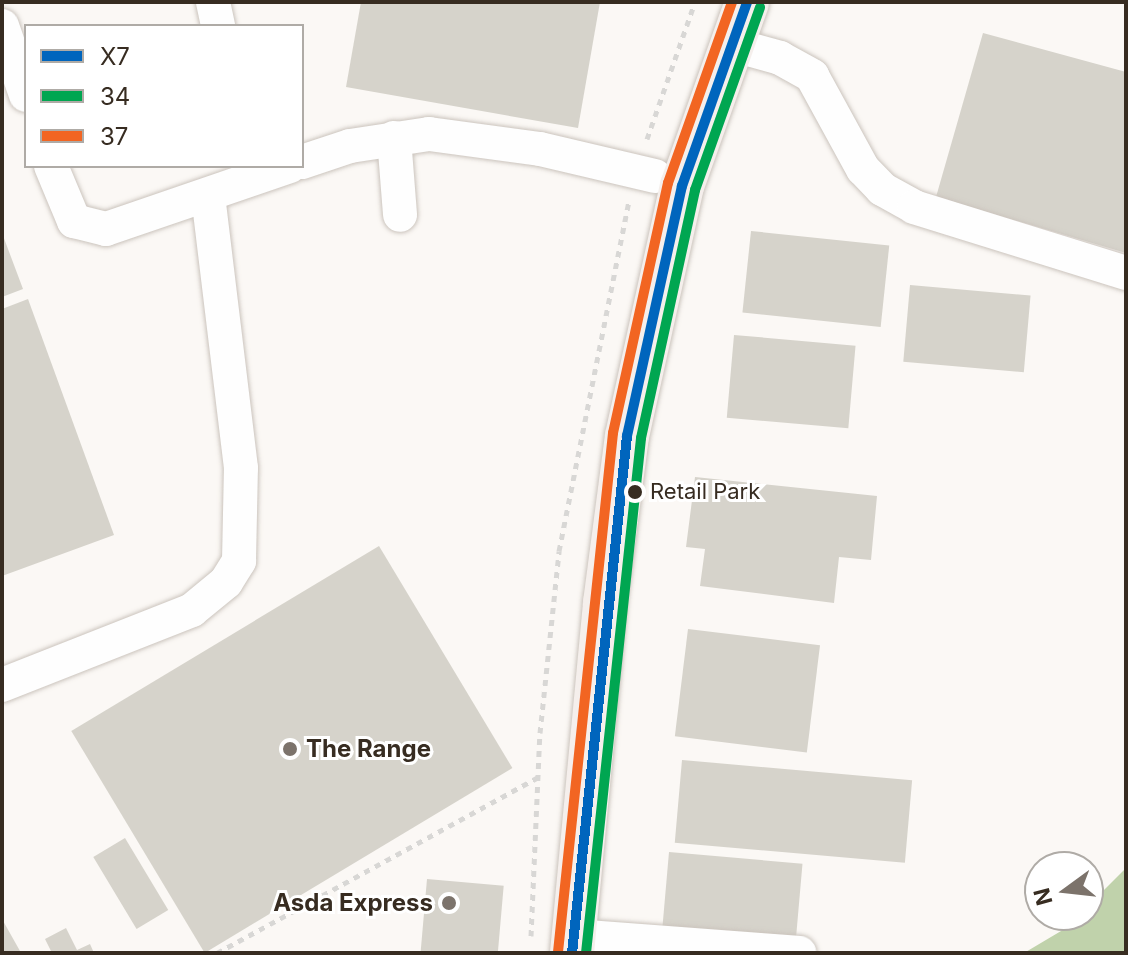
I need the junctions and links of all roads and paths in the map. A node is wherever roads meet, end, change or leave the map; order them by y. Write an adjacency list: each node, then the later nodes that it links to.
1 (213, 2): 4 (lane)
2 (715, 2): 12 (highway)
3 (747, 2): 6 (highway)
4 (218, 24)
5 (2, 26): 7 (lane)
6 (730, 44): 15 (lane); 18 (highway)
7 (24, 89)
8 (394, 138): 9 (lane); 12 (lane); 14 (lane)
9 (304, 161)
10 (52, 168): 13 (lane)
11 (275, 168): 13 (lane)
12 (655, 176): 18 (highway)
13 (208, 195): 16 (lane)
14 (400, 215)
15 (1126, 273)
16 (2, 685)
17 (538, 777): 19 (path)
18 (564, 947): 20 (lane)
19 (217, 953)
20 (799, 953)

